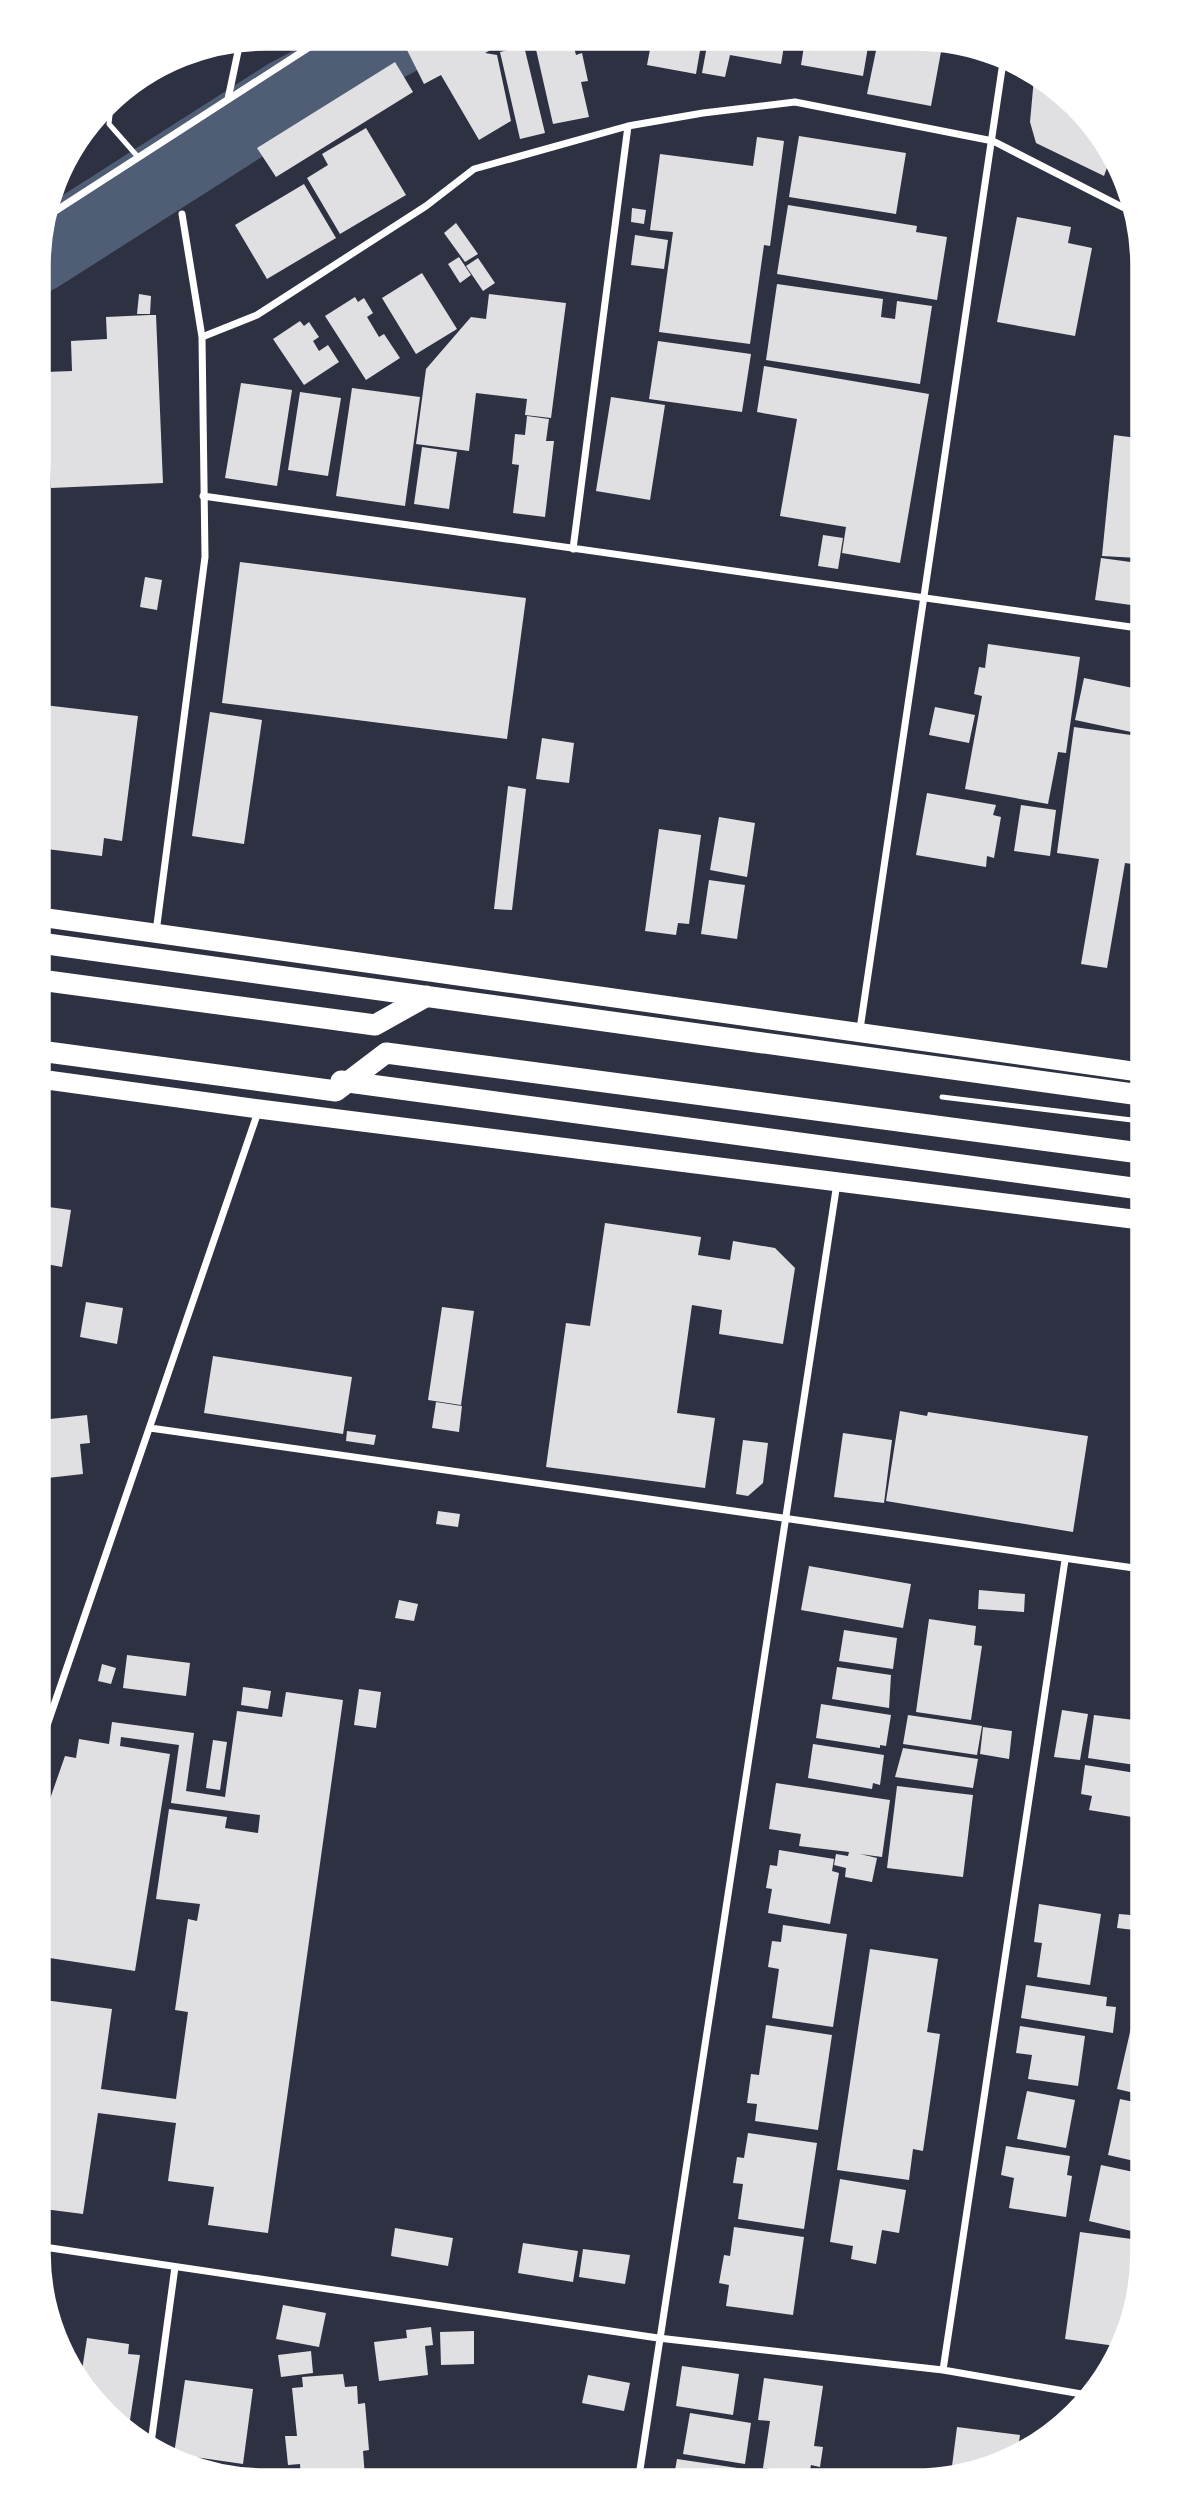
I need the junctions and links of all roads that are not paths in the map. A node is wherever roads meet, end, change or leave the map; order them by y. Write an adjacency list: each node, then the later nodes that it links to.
1 (306, 49): 4 (street)
2 (238, 51): 4 (street)
3 (1002, 67): 7 (street)
4 (228, 99): 8 (street)
5 (110, 114): 8 (lane)
6 (628, 126): 7 (street); 12 (street); 14 (street)
7 (993, 142): 9 (street); 15 (street)
8 (138, 157): 10 (street)
9 (1124, 208)
10 (56, 211)
11 (182, 214): 12 (street)
12 (202, 337): 13 (street)
13 (203, 496): 14 (street); 18 (street)
14 (573, 549): 15 (street)
15 (924, 599): 16 (street); 22 (street)
16 (1132, 627)
17 (49, 918): 18 (highway)
18 (156, 933): 22 (highway)
19 (49, 944): 21 (highway)
20 (49, 981): 21 (highway)
21 (427, 996): 27 (highway)
22 (859, 1034): 25 (highway)
23 (49, 1040): 33 (highway)
24 (49, 1052): 31 (highway)
25 (1132, 1071)
26 (49, 1080): 29 (highway)
27 (1132, 1095)
28 (942, 1097): 30 (lane)
29 (259, 1109): 32 (highway); 35 (street)
30 (1132, 1120)
31 (1132, 1152)
32 (836, 1182): 34 (highway); 36 (street)
33 (1132, 1188)
34 (1132, 1219)
35 (150, 1428): 36 (street); 39 (street)
36 (785, 1520): 37 (street); 42 (street)
37 (1065, 1560): 38 (street); 43 (street)
38 (1132, 1568)
39 (49, 1720)
40 (49, 2248): 41 (street)
41 (175, 2267): 42 (street); 45 (street)
42 (659, 2338): 43 (street); 46 (street)
43 (943, 2370): 44 (street)
44 (1080, 2394)
45 (152, 2437)
46 (640, 2470)

